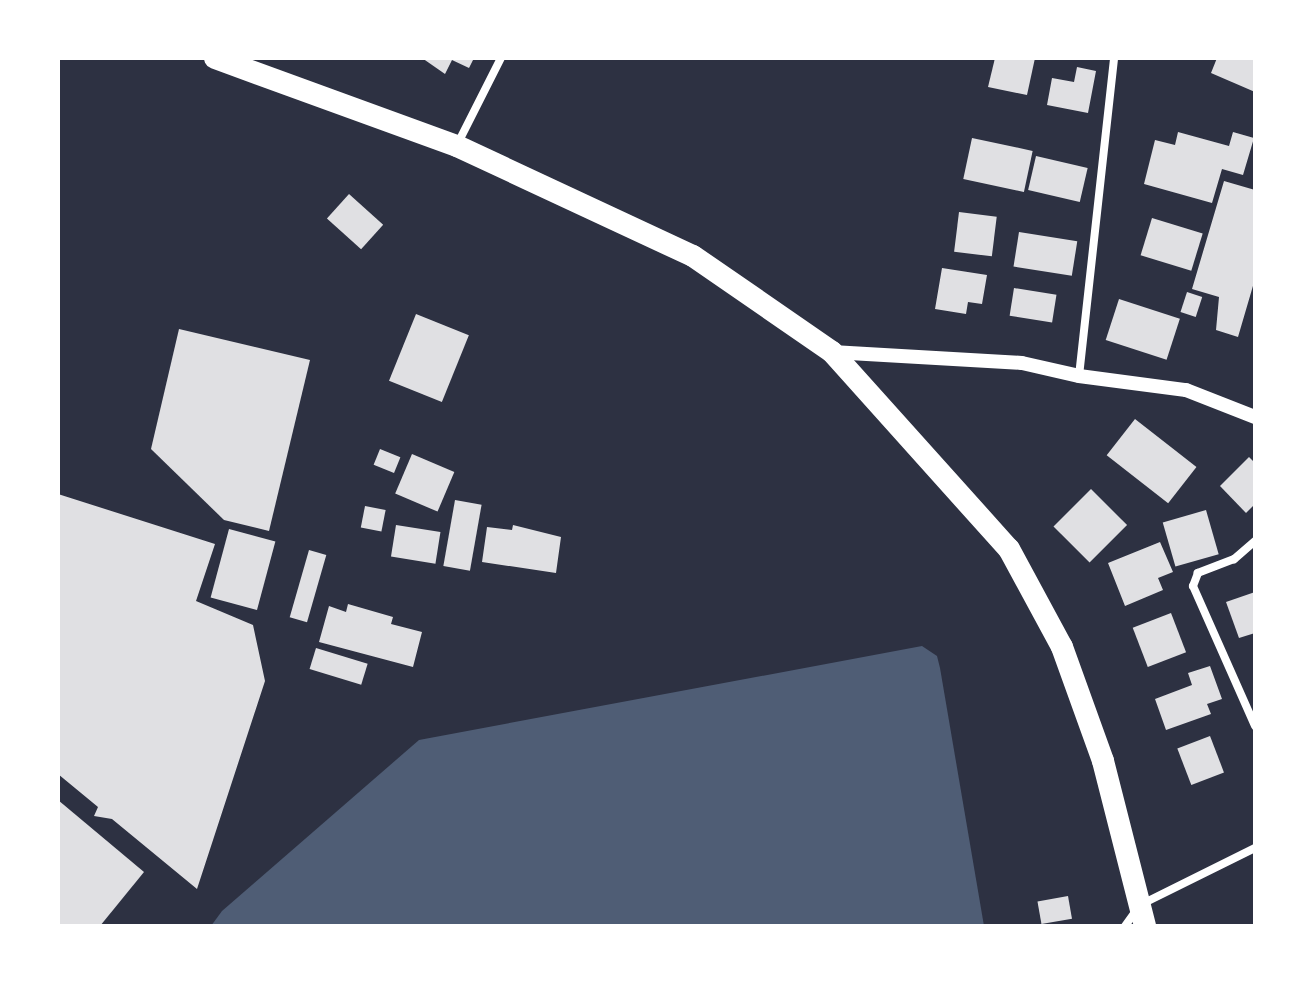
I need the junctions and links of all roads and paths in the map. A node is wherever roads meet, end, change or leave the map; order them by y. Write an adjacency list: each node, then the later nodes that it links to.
1 (215, 58): 4 (highway)
2 (501, 58): 4 (street)
3 (1114, 58): 6 (street)
4 (457, 146): 5 (highway)
5 (832, 352): 6 (street); 11 (highway)
6 (1079, 376): 7 (street)
7 (1255, 417)
8 (1255, 541): 9 (street)
9 (1255, 726)
10 (1255, 848): 11 (street)
11 (1143, 916): 12 (street)
12 (1125, 926)

